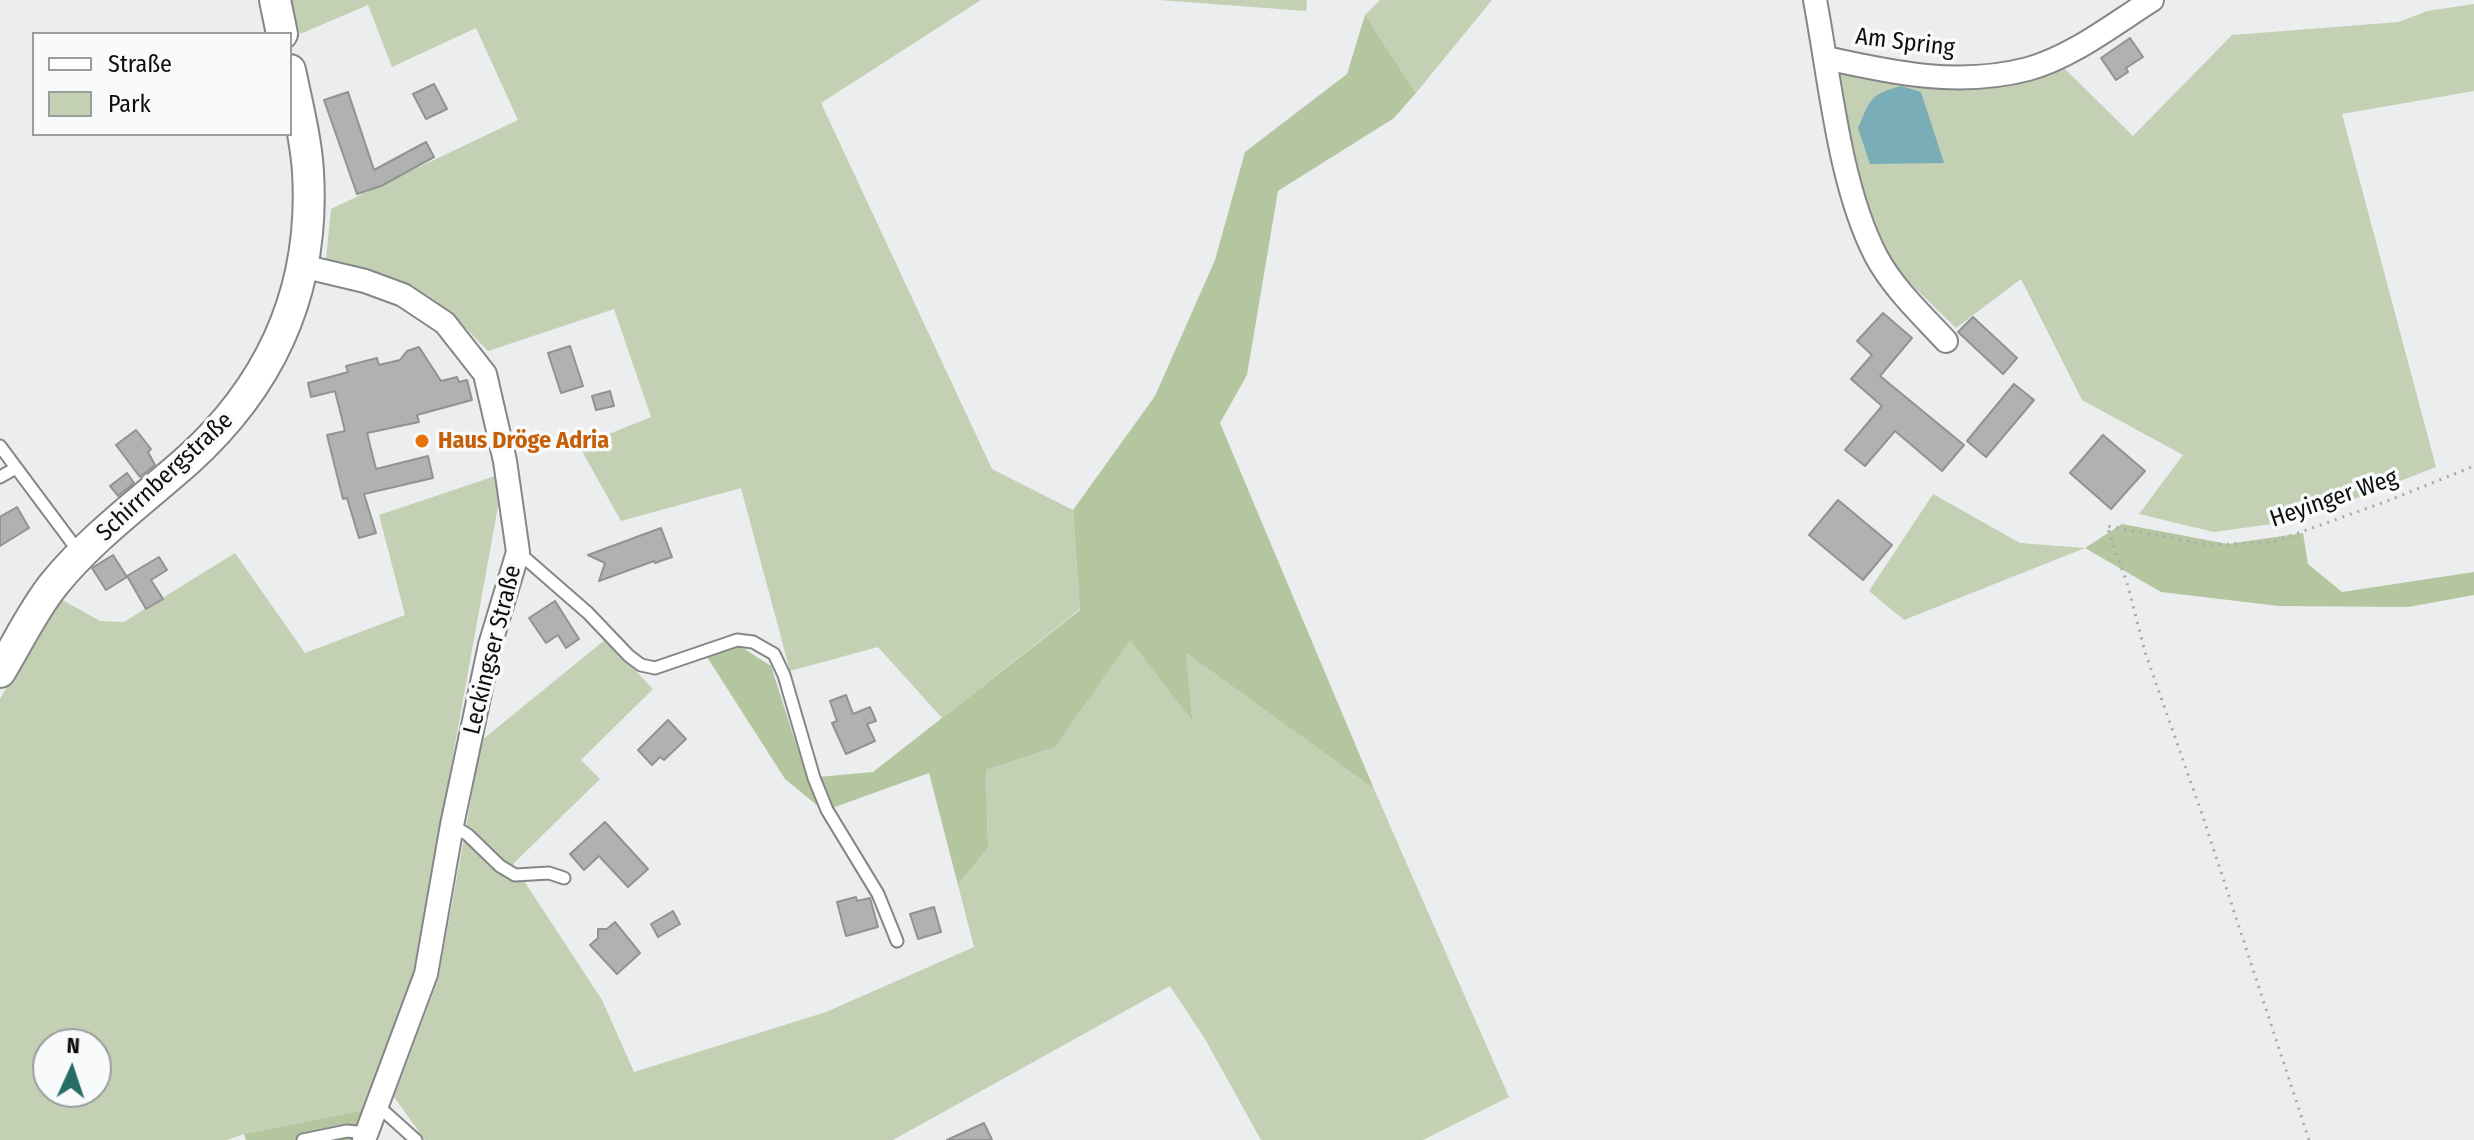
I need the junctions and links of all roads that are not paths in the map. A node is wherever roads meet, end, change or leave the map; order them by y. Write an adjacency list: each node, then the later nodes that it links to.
1 (275, 0): 4 (street)
2 (1815, 0): 5 (street, Am Spring)
3 (2152, 0): 5 (street, Am Spring)
4 (282, 32)
5 (1826, 58): 8 (street, Am Spring)
6 (292, 81): 7 (street)
7 (302, 266): 12 (street, Leckingser Straße); 13 (street, Schirrnbergstraße)
8 (1946, 341)
9 (0, 446): 10 (lane)
10 (16, 468): 11 (lane); 13 (lane)
11 (0, 477)
12 (518, 552): 15 (street, Leckingser Straße); 17 (lane)
13 (81, 555): 14 (street, Schirrnbergstraße)
14 (0, 672)
15 (452, 825): 16 (lane); 18 (street, Leckingser Straße)
16 (564, 878)
17 (897, 941)
18 (377, 1104): 19 (street, Leckingser Straße); 21 (lane)
19 (365, 1137): 20 (lane)
20 (303, 1140)
21 (416, 1140)

